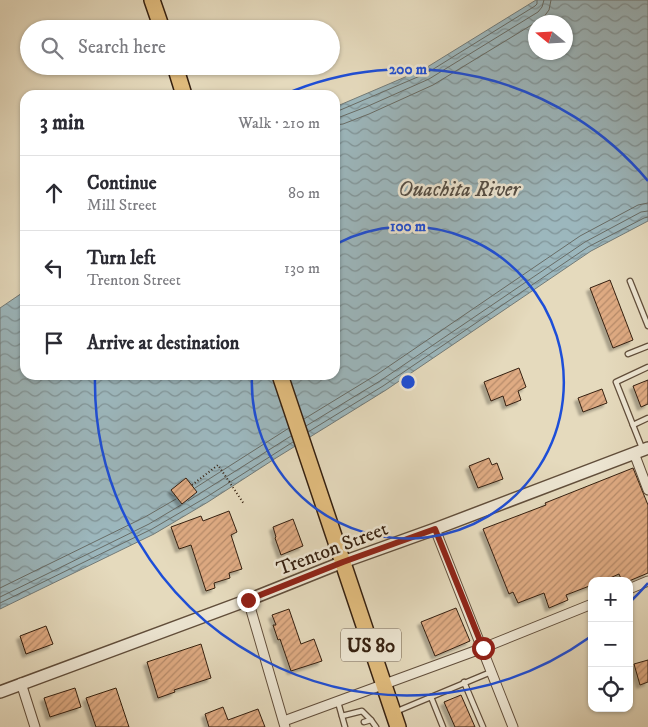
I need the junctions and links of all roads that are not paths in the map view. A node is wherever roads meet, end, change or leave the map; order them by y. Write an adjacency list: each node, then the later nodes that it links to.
1 (152, 0): 2 (main road)
2 (159, 20)
3 (178, 75): 4 (main road)
4 (182, 90)
5 (630, 281): 6 (lane)
6 (648, 326)
7 (648, 346): 8 (lane)
8 (628, 354)
9 (648, 367): 12 (lane)
10 (282, 380): 16 (main road, US 80)
11 (648, 418): 12 (lane)
12 (633, 424): 13 (lane)
13 (642, 450): 14 (street); 15 (street, Trenton Street)
14 (648, 490)
15 (435, 529): 16 (street, Trenton Street); 21 (street)
16 (343, 562): 19 (street, Trenton Street); 25 (main road, US 80)
17 (648, 581): 18 (street)
18 (633, 587)
19 (248, 600): 24 (street, Trenton Street); 33 (street)
20 (588, 606): 21 (street)
21 (483, 648): 22 (street); 25 (street)
22 (492, 672): 23 (lane); 39 (street)
23 (464, 682): 27 (lane); 38 (lane)
24 (20, 683): 26 (street, Trenton Street); 35 (street)
25 (384, 685): 28 (street); 31 (main road, US 80)
26 (0, 692)
27 (431, 697): 31 (lane); 37 (lane)
28 (338, 701): 29 (lane); 33 (street)
29 (342, 716): 30 (lane); 34 (lane)
30 (371, 720): 32 (lane); 36 (lane)
31 (396, 720)
32 (364, 722)
33 (285, 724)
34 (347, 726)
35 (35, 727)
36 (376, 727)
37 (443, 727)
38 (483, 727)
39 (514, 727)

